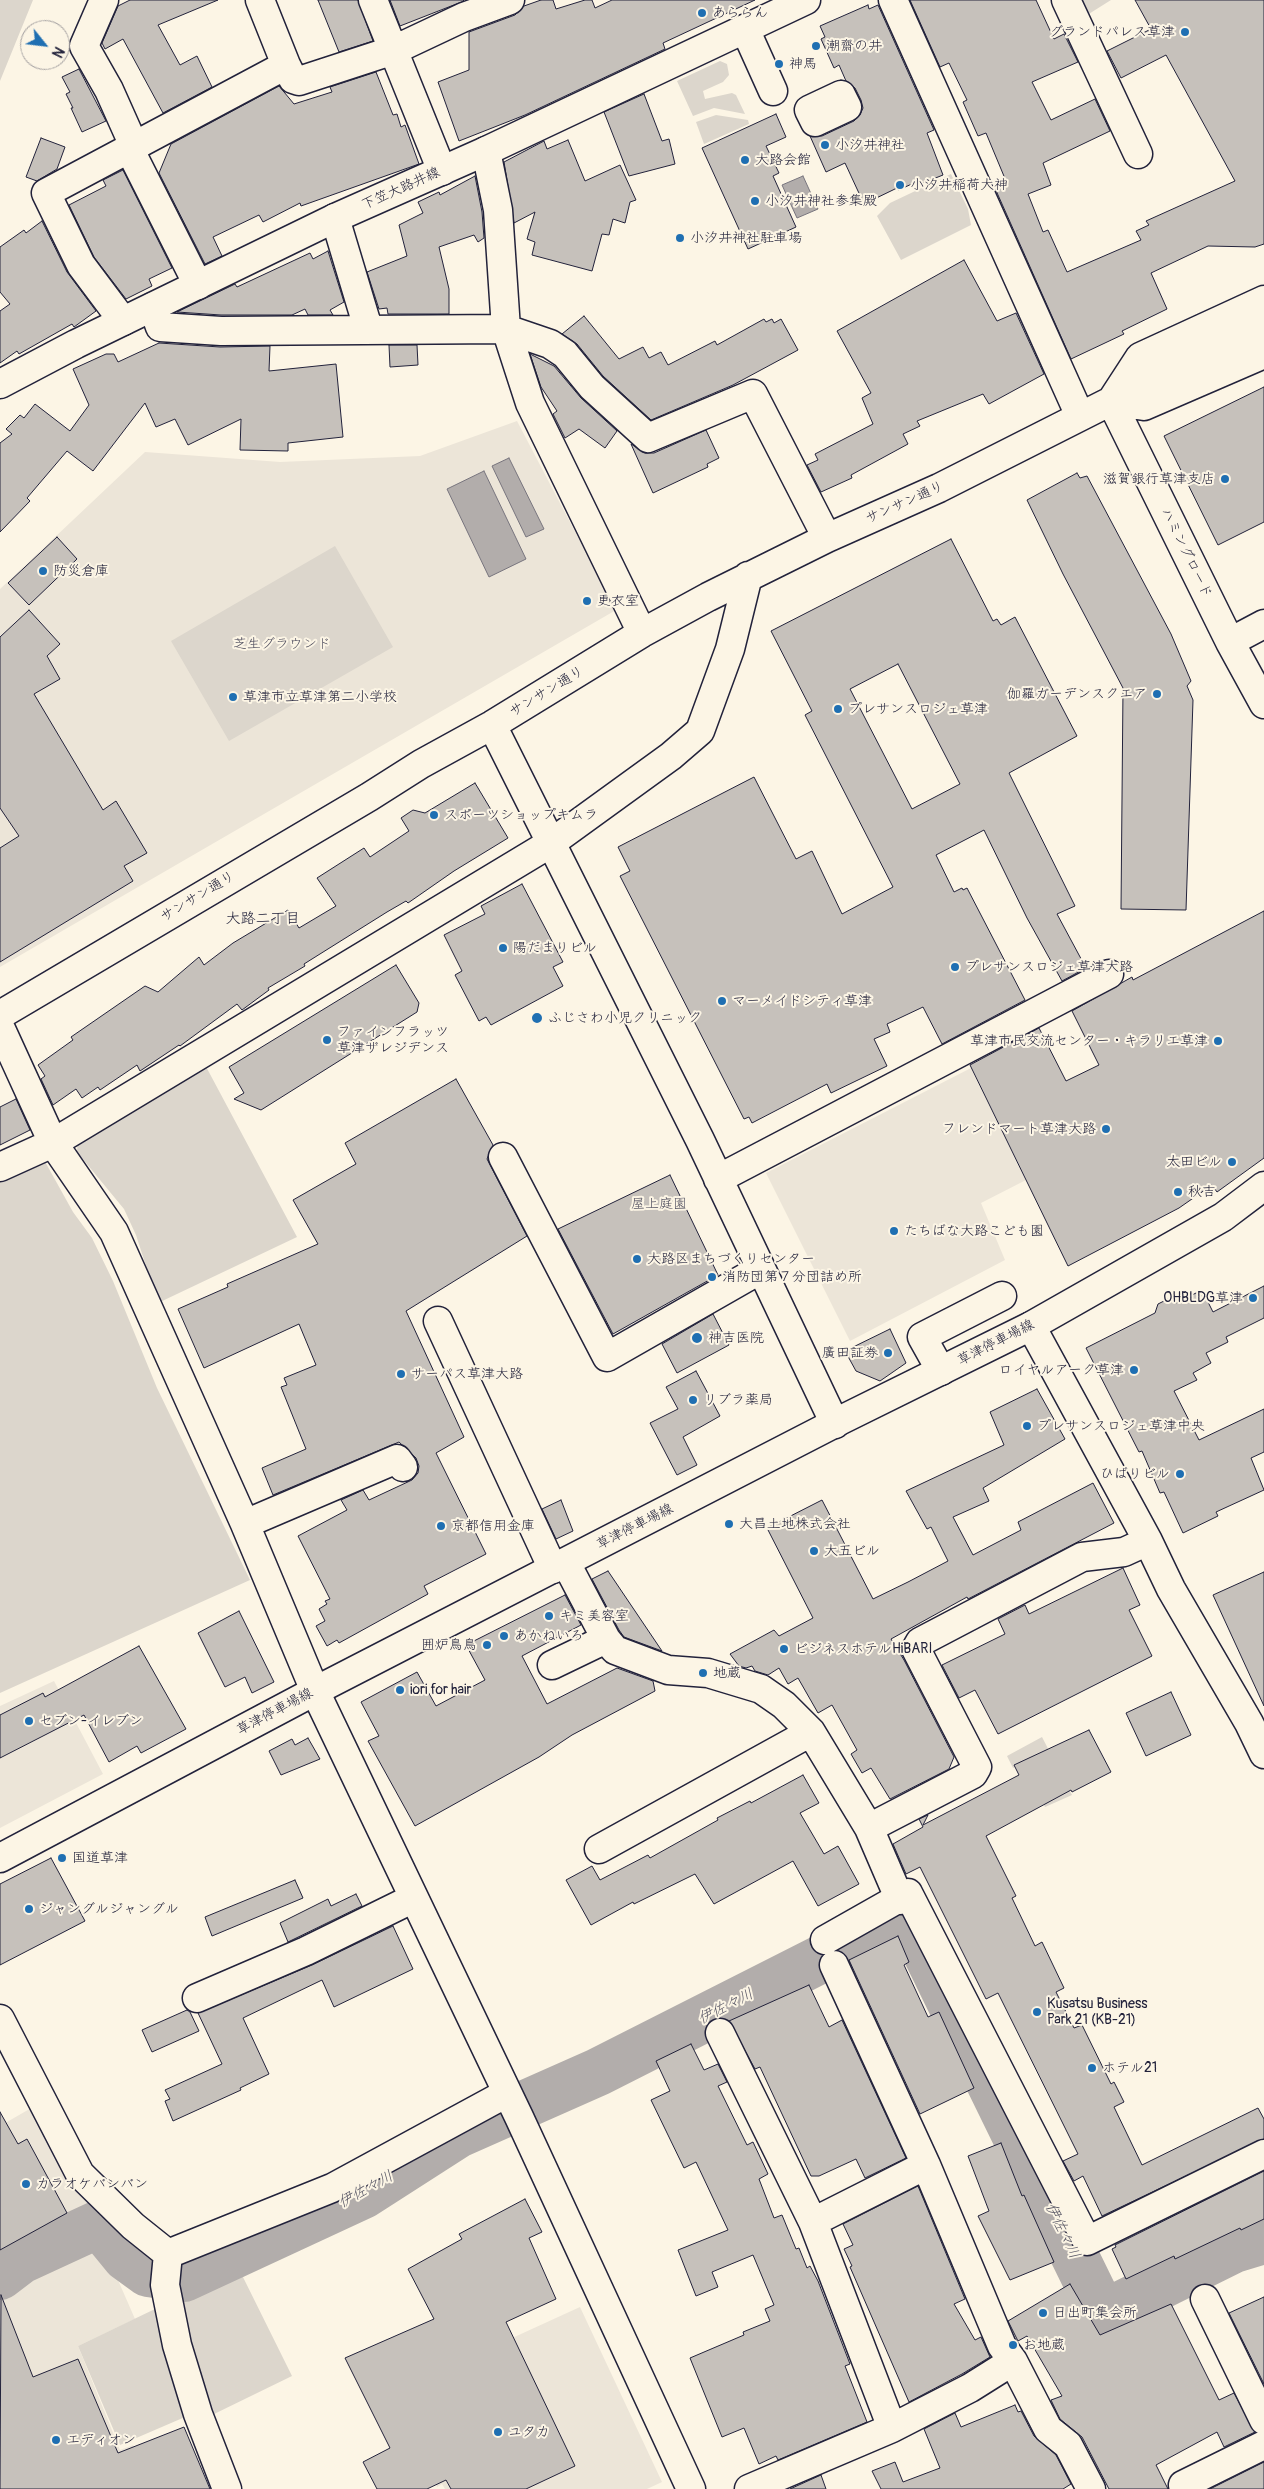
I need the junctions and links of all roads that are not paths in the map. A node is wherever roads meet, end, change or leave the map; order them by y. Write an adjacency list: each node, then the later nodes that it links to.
1 (104, 0): 13 (street)
2 (260, 0): 11 (street)
3 (373, 0): 10 (street)
4 (510, 0): 8 (street)
5 (806, 0): 9 (street, 下笠大路井線)
6 (893, 0): 28 (street)
7 (1066, 0): 15 (street)
8 (461, 8): 10 (street)
9 (745, 29): 12 (street); 14 (street, 下笠大路井線)
10 (394, 50): 11 (street); 16 (street)
11 (286, 65): 13 (street)
12 (773, 91)
13 (132, 147): 18 (street); 21 (street)
14 (486, 152): 16 (street, 下笠大路井線); 24 (street)
15 (1138, 154)
16 (442, 171): 17 (street, 下笠大路井線)
17 (335, 218): 18 (street, 下笠大路井線); 22 (street)
18 (198, 285): 20 (street, 下笠大路井線)
19 (1264, 300): 27 (street)
20 (153, 308): 21 (street, 下笠大路井線); 22 (street)
21 (123, 321): 26 (street, 下笠大路井線)
22 (368, 328): 24 (street)
23 (1264, 328): 27 (street, サンサン通り)
24 (506, 329): 29 (street); 32 (street)
25 (1264, 354): 27 (street)
26 (0, 384)
27 (1111, 401): 28 (street, サンサン通り); 33 (street, ハミングロード)
28 (1080, 416): 29 (street, サンサン通り)
29 (827, 538): 30 (street, サンサン通り)
30 (748, 576): 32 (street, サンサン通り); 36 (street)
31 (1264, 624): 33 (street)
32 (642, 634): 35 (street, サンサン通り)
33 (1230, 642): 34 (street, ハミングロード)
34 (1264, 704)
35 (492, 725): 36 (street); 38 (street, サンサン通り)
36 (551, 842): 40 (street); 43 (street)
37 (1109, 974): 43 (street)
38 (0, 1015)
39 (0, 1027): 40 (street)
40 (53, 1143): 42 (street); 52 (street)
41 (503, 1157): 45 (street)
42 (0, 1166)
43 (718, 1179): 45 (street)
44 (1264, 1186): 48 (street, 草津停車場線)
45 (761, 1270): 50 (street)
46 (1002, 1296): 49 (street)
47 (438, 1320): 54 (street)
48 (1031, 1326): 49 (street, 草津停車場線); 53 (street)
49 (941, 1371): 50 (street, 草津停車場線)
50 (835, 1424): 54 (street, 草津停車場線)
51 (403, 1467): 52 (street)
52 (245, 1524): 57 (street)
53 (1148, 1540): 58 (street); 61 (street)
54 (559, 1566): 55 (street); 57 (street, 草津停車場線)
55 (606, 1639): 56 (street); 59 (street)
56 (552, 1665)
57 (315, 1691): 63 (street, 草津停車場線); 64 (street)
58 (1257, 1720): 60 (street)
59 (811, 1732): 61 (street); 62 (street)
60 (1264, 1754)
61 (869, 1828): 65 (street)
62 (599, 1850)
63 (0, 1858)
64 (414, 1898): 66 (street); 69 (street)
65 (900, 1900): 70 (street); 71 (street)
66 (197, 1998)
67 (0, 2019): 73 (street)
68 (720, 2033): 72 (street)
69 (512, 2104): 73 (street); 81 (street)
70 (1264, 2154)
71 (926, 2165): 72 (street); 75 (street)
72 (813, 2222): 77 (street)
73 (168, 2255): 80 (street)
74 (1205, 2299): 76 (street)
75 (1013, 2361): 77 (street); 83 (street)
76 (1264, 2420)
77 (892, 2428): 82 (street)
78 (1264, 2445): 79 (street)
79 (1183, 2485)
80 (227, 2489)
81 (691, 2489)
82 (748, 2489)
83 (1091, 2489)

